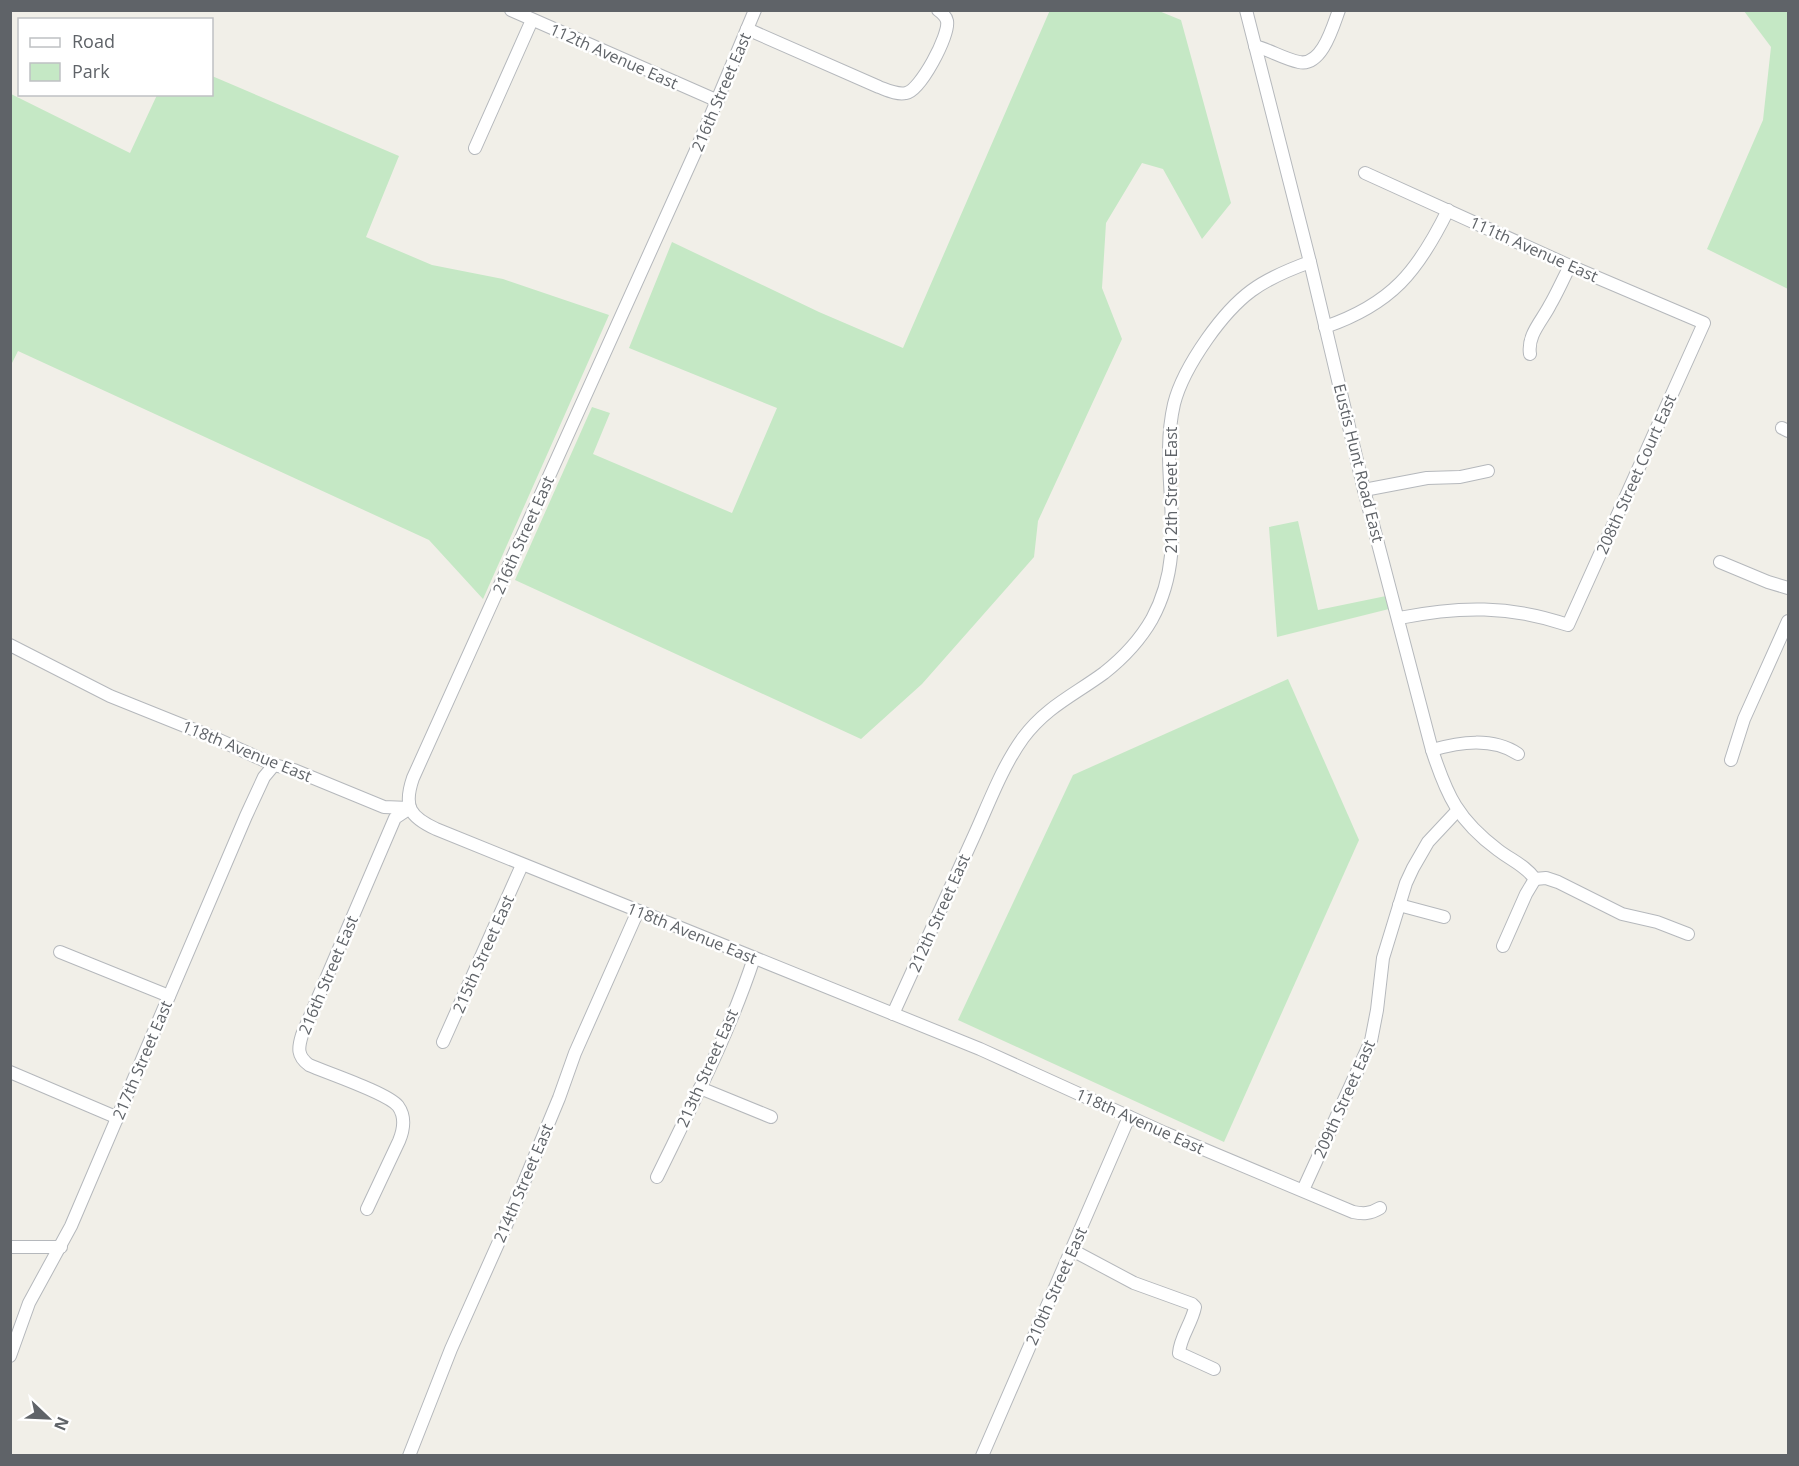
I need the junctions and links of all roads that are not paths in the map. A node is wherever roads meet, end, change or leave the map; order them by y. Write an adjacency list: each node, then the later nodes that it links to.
1 (511, 10): 6 (street, 112th Avenue East)
2 (755, 10): 7 (street, 216th Street East)
3 (938, 10): 7 (street)
4 (1246, 10): 8 (street, Eustis Hunt Road East)
5 (1339, 10): 8 (street)
6 (532, 20): 9 (street, 112th Avenue East); 10 (street)
7 (747, 29): 9 (street, 216th Street East)
8 (1255, 46): 13 (street, Eustis Hunt Road East)
9 (718, 101): 29 (street, 216th Street East)
10 (475, 148)
11 (1365, 173): 12 (street, 111th Avenue East)
12 (1448, 210): 14 (street, 111th Avenue East); 16 (street)
13 (1310, 262): 16 (street, Eustis Hunt Road East); 41 (street, 212th Street East)
14 (1570, 266): 15 (street, 111th Avenue East); 17 (street)
15 (1704, 323): 22 (street, 208th Street Court East)
16 (1325, 327): 19 (street, Eustis Hunt Road East)
17 (1530, 354)
18 (1488, 471): 19 (street)
19 (1364, 490): 22 (street, Eustis Hunt Road East)
20 (1720, 562): 21 (street)
21 (1788, 588)
22 (1399, 618): 25 (street, Eustis Hunt Road East)
23 (1788, 621): 27 (street)
24 (10, 645): 28 (street, 118th Avenue East)
25 (1432, 750): 26 (street); 30 (street, Eustis Hunt Road East)
26 (1518, 754)
27 (1731, 760)
28 (274, 765): 29 (street, 118th Avenue East); 40 (street, 217th Street East)
29 (410, 808): 31 (street, 118th Avenue East); 51 (street, 216th Street East)
30 (1457, 811): 32 (street, Eustis Hunt Road East); 33 (street, 209th Street East)
31 (522, 865): 34 (street, 118th Avenue East); 42 (street, 215th Street East)
32 (1535, 879): 36 (street); 37 (street)
33 (1399, 905): 35 (street); 49 (street, 209th Street East)
34 (638, 911): 39 (street, 118th Avenue East); 57 (street, 214th Street East)
35 (1444, 917)
36 (1688, 934)
37 (1503, 946)
38 (60, 952): 40 (street)
39 (754, 958): 41 (street, 118th Avenue East); 44 (street, 213th Street East)
40 (169, 996): 46 (street, 217th Street East)
41 (893, 1014): 45 (street, 118th Avenue East)
42 (443, 1042)
43 (10, 1072): 46 (street)
44 (700, 1088): 47 (street); 48 (street, 213th Street East)
45 (1129, 1117): 49 (street, 118th Avenue East); 54 (street, 210th Street East)
46 (118, 1118): 53 (street, 217th Street East)
47 (771, 1118)
48 (657, 1177)
49 (1303, 1191): 50 (street, 118th Avenue East)
50 (1380, 1208)
51 (367, 1209)
52 (10, 1247): 53 (street)
53 (61, 1247): 55 (street, 217th Street East)
54 (1072, 1250): 56 (street); 58 (street, 210th Street East)
55 (10, 1356)
56 (1214, 1369)
57 (409, 1455)
58 (982, 1455)

